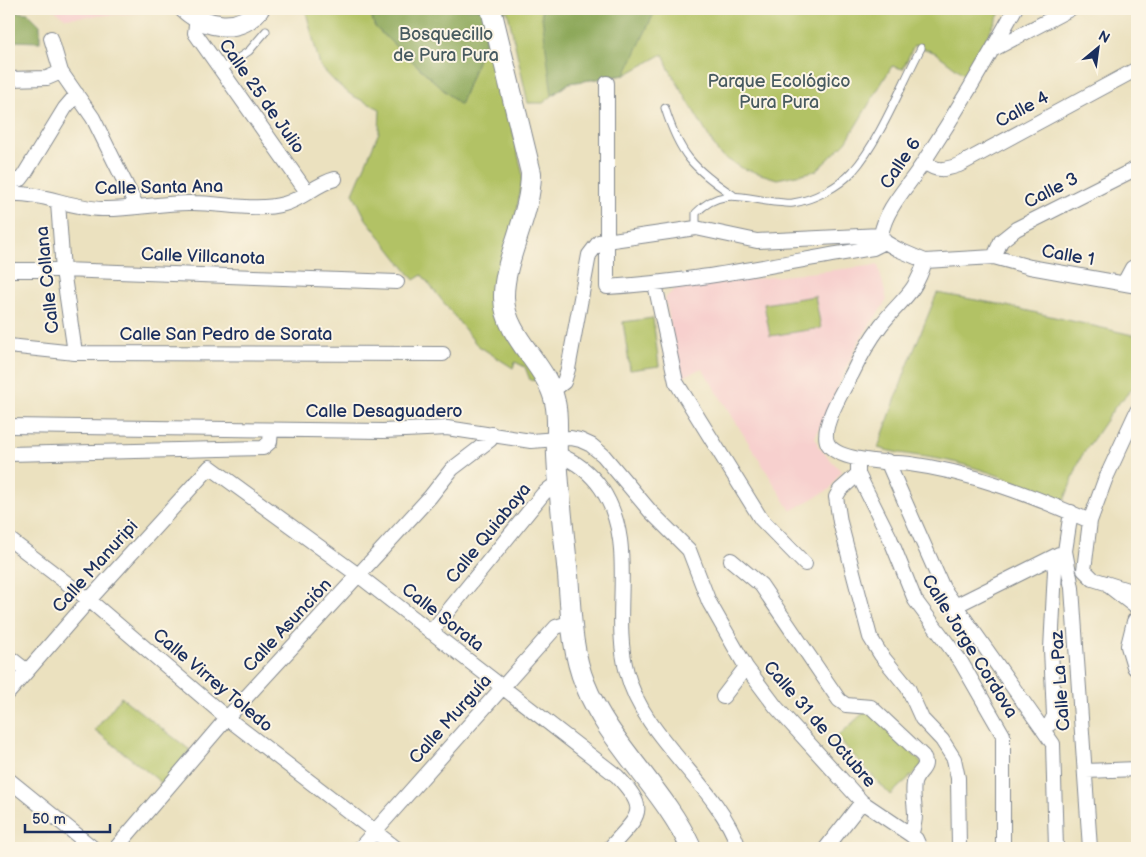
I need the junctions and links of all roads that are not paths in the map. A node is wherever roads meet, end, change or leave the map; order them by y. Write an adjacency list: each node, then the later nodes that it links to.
1 (259, 9): 5 (street)
2 (491, 9): 40 (street)
3 (1015, 9): 9 (street, Calle 6)
4 (1070, 9): 9 (street)
5 (191, 14): 11 (street, Calle 25 de Julio)
6 (266, 31): 11 (lane)
7 (52, 38): 12 (street)
8 (921, 48): 23 (lane)
9 (992, 50): 17 (street, Calle 6)
10 (1137, 69): 17 (street, Calle 4)
11 (220, 70): 21 (street, Calle 25 de Julio)
12 (61, 72): 13 (street); 15 (street)
13 (9, 79)
14 (607, 83): 28 (street)
15 (77, 94): 20 (street); 25 (street)
16 (665, 108): 23 (lane)
17 (924, 162): 27 (street, Calle 6)
18 (1137, 168): 29 (street, Calle 3)
19 (335, 179): 21 (street, Calle Santa Ana)
20 (9, 182)
21 (307, 192): 25 (street, Calle Santa Ana)
22 (9, 193): 24 (street, Calle Santa Ana)
23 (733, 195): 26 (lane)
24 (58, 203): 25 (street, Calle Santa Ana); 33 (street, Calle Collana)
25 (137, 207)
26 (696, 228): 27 (street); 28 (street)
27 (883, 239): 30 (street); 35 (street)
28 (607, 241): 35 (street); 40 (street)
29 (994, 258): 30 (street); 36 (street, Calle 1)
30 (924, 261): 49 (street)
31 (1137, 265): 36 (street)
32 (9, 270): 33 (street, Calle Villcanota)
33 (63, 270): 34 (street, Calle Villcanota); 38 (street, Calle Collana)
34 (396, 282)
35 (655, 284): 59 (street)
36 (1130, 284)
37 (9, 346): 38 (street, Calle San Pedro de Sorata)
38 (75, 353): 39 (street, Calle San Pedro de Sorata)
39 (443, 354)
40 (552, 391): 46 (street)
41 (1137, 411): 47 (street)
42 (9, 426): 44 (street, Calle Desaguadero)
43 (1137, 428): 47 (street)
44 (270, 430): 45 (street, Calle Desaguadero); 48 (street)
45 (492, 434): 46 (street, Calle Desaguadero); 60 (street, Calle Asunción)
46 (556, 447): 53 (street); 69 (street, Calle 31 de Octubre); 88 (street)
47 (1119, 452): 55 (street)
48 (9, 454)
49 (858, 459): 50 (street); 52 (street)
50 (887, 461): 54 (street); 63 (street)
51 (210, 467): 60 (street, Calle Sorata); 62 (street, Calle Manuripi)
52 (858, 474): 91 (street); 92 (street, Calle Jorge Cordova)
53 (559, 487): 64 (street); 66 (street, Calle Quiabaya)
54 (1071, 512): 55 (street); 57 (street, Calle La Paz)
55 (1090, 521): 61 (street)
56 (9, 539): 62 (street, Calle Virrey Toledo)
57 (1058, 554): 63 (street); 75 (street); 77 (street, Calle La Paz)
58 (731, 560): 81 (street)
59 (805, 564)
60 (358, 575): 66 (street, Calle Sorata); 74 (street, Calle Asunción)
61 (1135, 593)
62 (89, 600): 70 (street, Calle Manuripi); 74 (street, Calle Virrey Toledo)
63 (956, 605): 75 (street)
64 (572, 622): 71 (street, Calle Murguía); 87 (street)
65 (1137, 622): 68 (street)
66 (431, 632): 71 (street, Calle Sorata)
67 (9, 657): 70 (street)
68 (1137, 666)
69 (746, 667): 73 (street); 79 (street, Calle 31 de Octubre)
70 (27, 671): 72 (street, Calle Manuripi)
71 (503, 687): 80 (street, Calle Murguía); 86 (street, Calle Sorata)
72 (9, 692)
73 (723, 697)
74 (227, 718): 80 (street, Calle Virrey Toledo); 83 (street, Calle Asunción)
75 (1041, 727): 93 (street)
76 (1137, 769): 77 (street)
77 (1086, 771): 94 (street, Calle La Paz)
78 (9, 780): 82 (street)
79 (862, 802): 81 (street, Calle 31 de Octubre); 89 (street)
80 (373, 832): 84 (street, Calle Murguía); 85 (street, Calle Virrey Toledo)
81 (911, 835): 90 (street, Calle 31 de Octubre)
82 (93, 848)
83 (116, 848)
84 (360, 848)
85 (396, 848)
86 (610, 848)
87 (690, 848)
88 (739, 848)
89 (826, 848)
90 (920, 848)
91 (959, 848)
92 (1003, 848)
93 (1056, 848)
94 (1090, 848)

